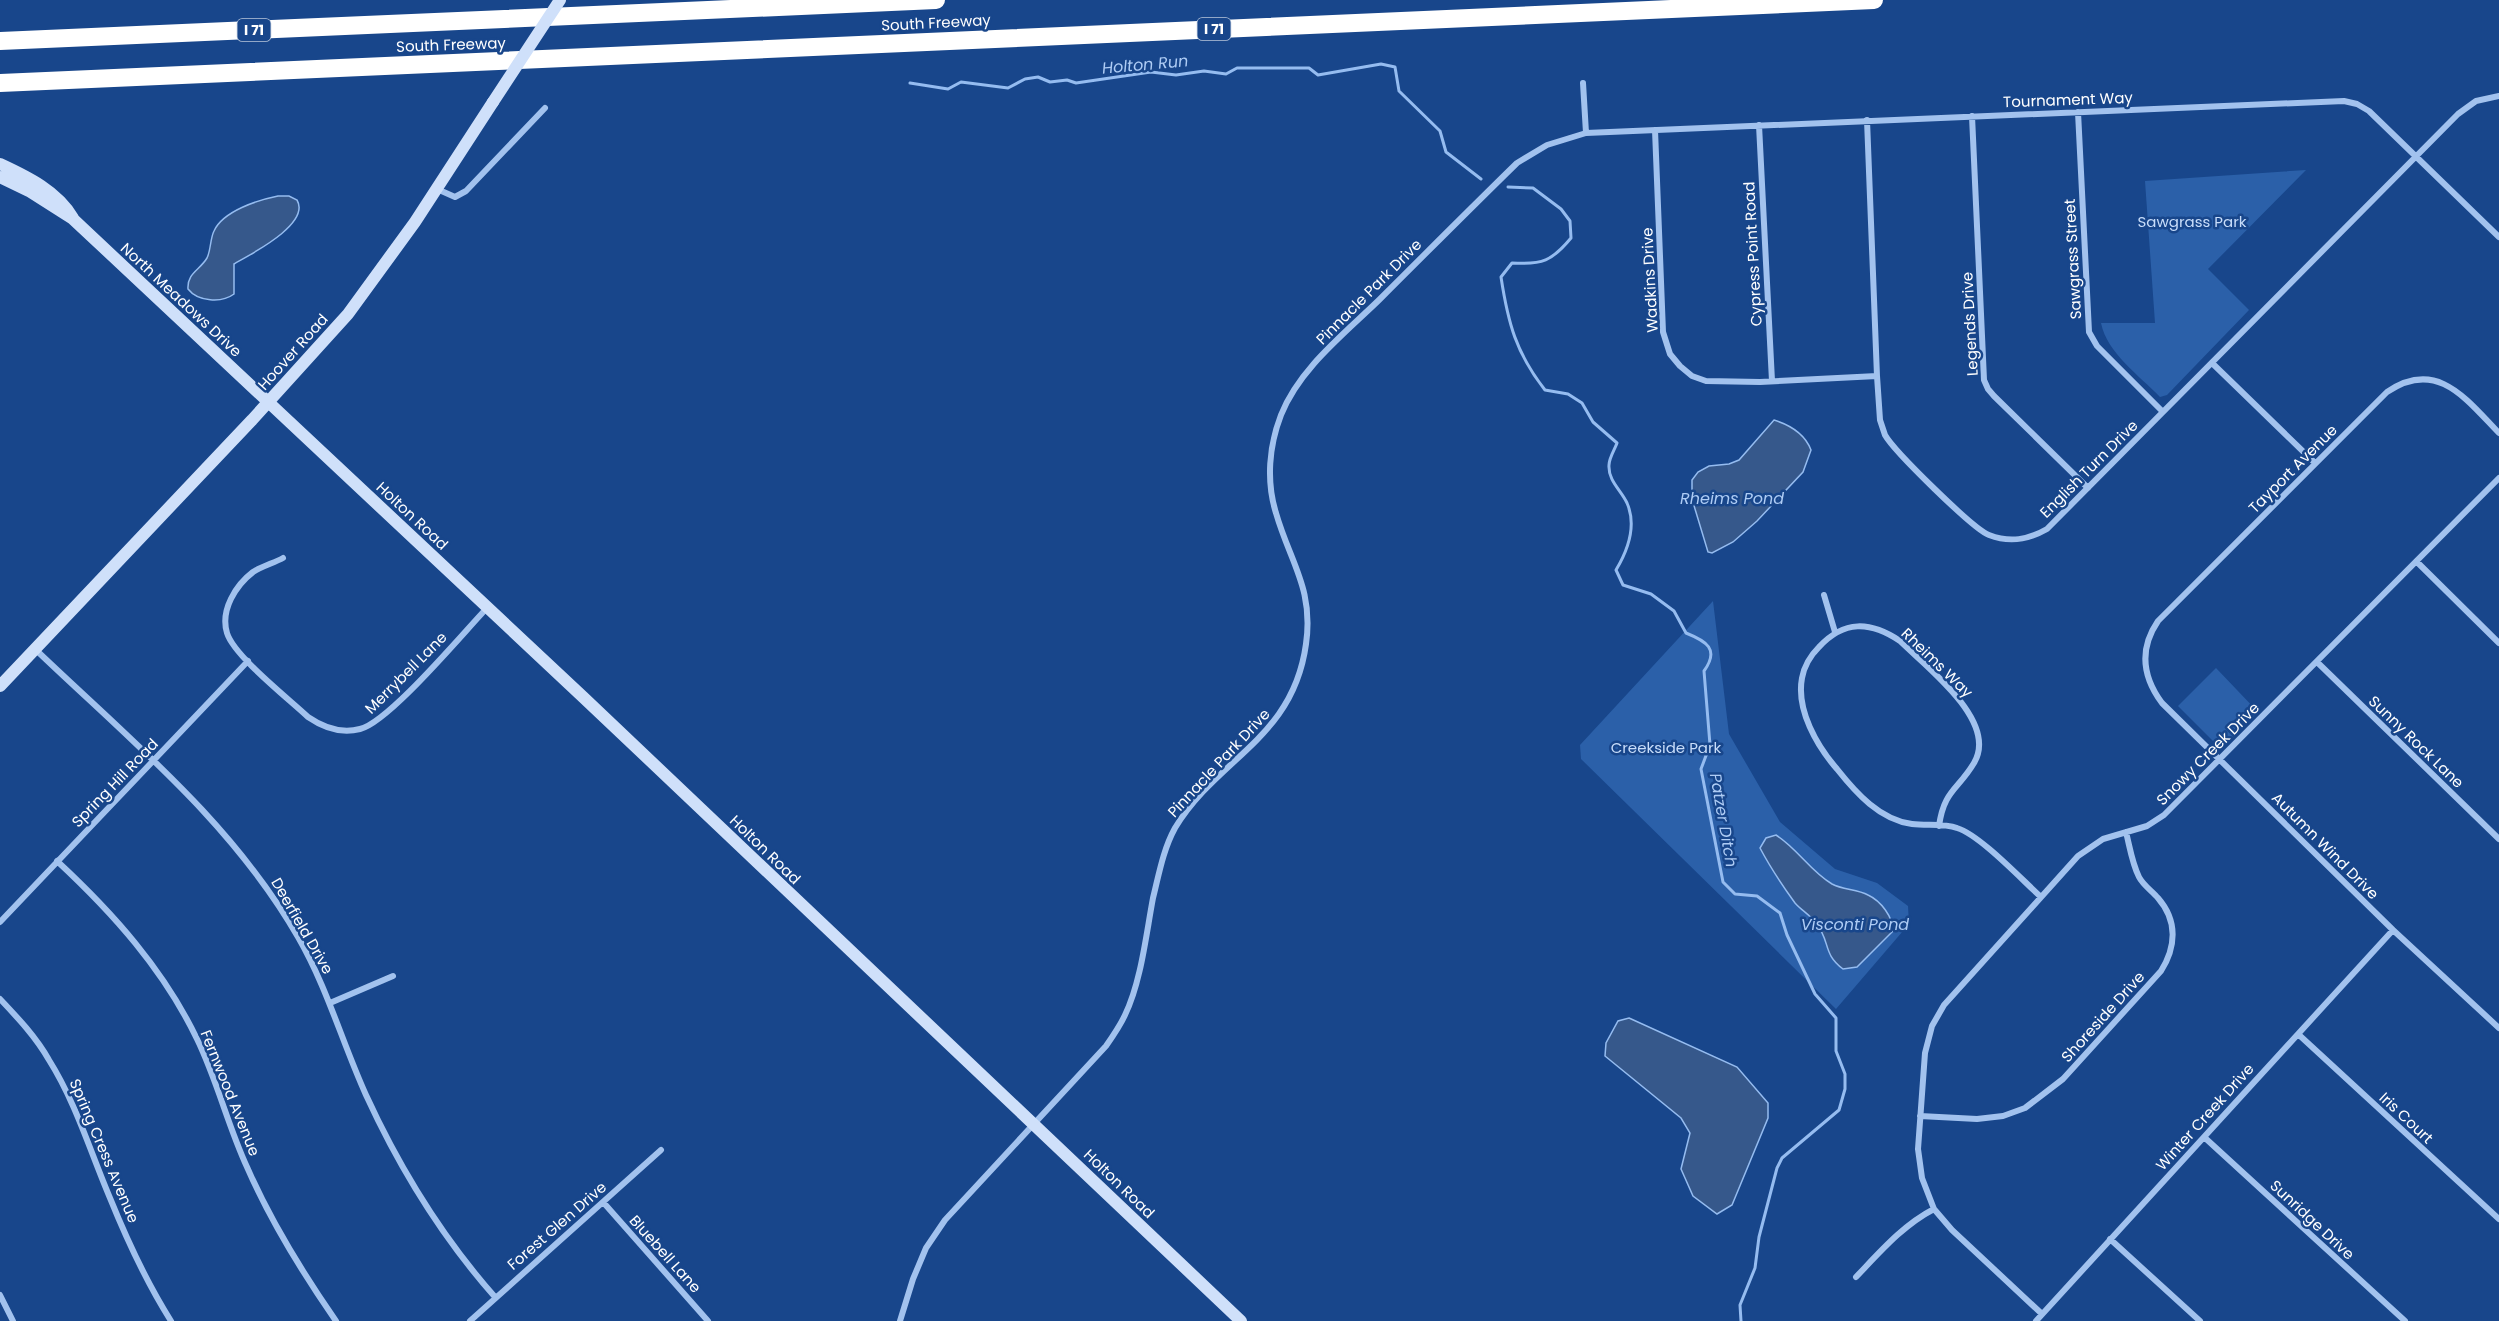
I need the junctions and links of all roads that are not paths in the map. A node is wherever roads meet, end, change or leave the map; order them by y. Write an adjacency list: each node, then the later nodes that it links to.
1 (560, 0): 18 (street, Hoover Road, bridge)
2 (936, 0): 4 (highway, South Freeway / I 71)
3 (1874, 0): 5 (highway, South Freeway / I 71)
4 (0, 41)
5 (0, 83)
6 (1582, 83): 14 (street)
7 (2499, 96): 15 (street, English Turn Drive)
8 (545, 108): 18 (street)
9 (2078, 112): 10 (street, Tournament Way); 15 (street, Tournament Way); 25 (street, Sawgrass Street)
10 (1972, 116): 11 (street, Tournament Way); 29 (street, Legends Drive)
11 (1867, 120): 12 (street, Tournament Way); 22 (street, English Turn Drive)
12 (1759, 125): 13 (street, Tournament Way); 23 (street, Cypress Point Road)
13 (1655, 130): 14 (street, Tournament Way); 23 (street, Wadkins Drive)
14 (1586, 133): 56 (street, Pinnacle Park Drive)
15 (2416, 157): 20 (street, Tournament Way); 21 (street, English Turn Drive)
16 (0, 164): 19 (street, North Meadows Drive)
17 (0, 177): 19 (street, North Meadows Drive)
18 (436, 189): 24 (street, Hoover Road)
19 (73, 219): 24 (street, North Meadows Drive)
20 (2499, 237)
21 (2212, 363): 25 (street, English Turn Drive); 27 (street)
22 (1877, 376): 23 (street, Wadkins Drive); 29 (street, English Turn Drive)
23 (1772, 381)
24 (268, 402): 33 (street, Holton Road); 36 (street, Hoover Road)
25 (2163, 412): 29 (street, English Turn Drive)
26 (2499, 433): 27 (street, Tayport Avenue)
27 (2315, 463): 39 (street, Tayport Avenue)
28 (2499, 478): 31 (street, Snowy Creek Drive)
29 (2088, 488)
30 (283, 558): 37 (street, Merrybell Lane)
31 (2417, 561): 35 (street); 38 (street, Snowy Creek Drive)
32 (1824, 595): 34 (street)
33 (487, 608): 37 (street, Merrybell Lane); 56 (street, Holton Road)
34 (1834, 632): 43 (street); 43 (street, Rheims Way)
35 (2499, 643)
36 (35, 649): 40 (street, Hoover Road); 42 (street, Deerfield Drive)
37 (248, 661): 42 (street, Spring Hill Road)
38 (2317, 662): 41 (street, Snowy Creek Drive); 45 (street, Sunny Rock Lane)
39 (2146, 673): 41 (street, Autumn Wind Drive)
40 (0, 686)
41 (2220, 759): 44 (street, Snowy Creek Drive); 49 (street, Autumn Wind Drive)
42 (153, 760): 46 (street, Spring Hill Road); 52 (street, Deerfield Drive)
43 (1939, 826): 47 (street)
44 (2126, 832): 47 (street, Snowy Creek Drive); 55 (street, Shoreside Drive)
45 (2499, 839)
46 (57, 861): 48 (street, Spring Hill Road); 70 (street, Fernwood Avenue)
47 (2041, 897): 55 (street, Snowy Creek Drive)
48 (0, 922)
49 (2393, 930): 53 (street, Autumn Wind Drive); 54 (street, Winter Creek Drive)
50 (393, 976): 52 (street)
51 (0, 999): 69 (street, Spring Cress Avenue)
52 (330, 1003): 65 (street, Deerfield Drive)
53 (2499, 1028)
54 (2298, 1034): 57 (street, Winter Creek Drive); 61 (street, Iris Court)
55 (1920, 1116): 60 (street, Snowy Creek Drive)
56 (1034, 1124): 72 (street, Pinnacle Park Drive); 73 (street, Holton Road)
57 (2204, 1137): 62 (street, Winter Creek Drive); 76 (street, Sunridge Drive)
58 (661, 1150): 59 (street, Forest Glen Drive)
59 (603, 1202): 65 (street, Forest Glen Drive); 67 (street, Bluebell Lane)
60 (1934, 1209): 63 (street); 66 (street, Snowy Creek Drive)
61 (2499, 1220)
62 (2110, 1239): 66 (street, Winter Creek Drive); 75 (street)
63 (1856, 1277)
64 (0, 1295): 68 (street)
65 (495, 1297): 71 (street, Forest Glen Drive)
66 (2042, 1314): 74 (street, Winter Creek Drive)
67 (704, 1320)
68 (13, 1321)
69 (171, 1321)
70 (336, 1321)
71 (470, 1321)
72 (900, 1321)
73 (1241, 1321)
74 (2036, 1321)
75 (2200, 1321)
76 (2405, 1321)

